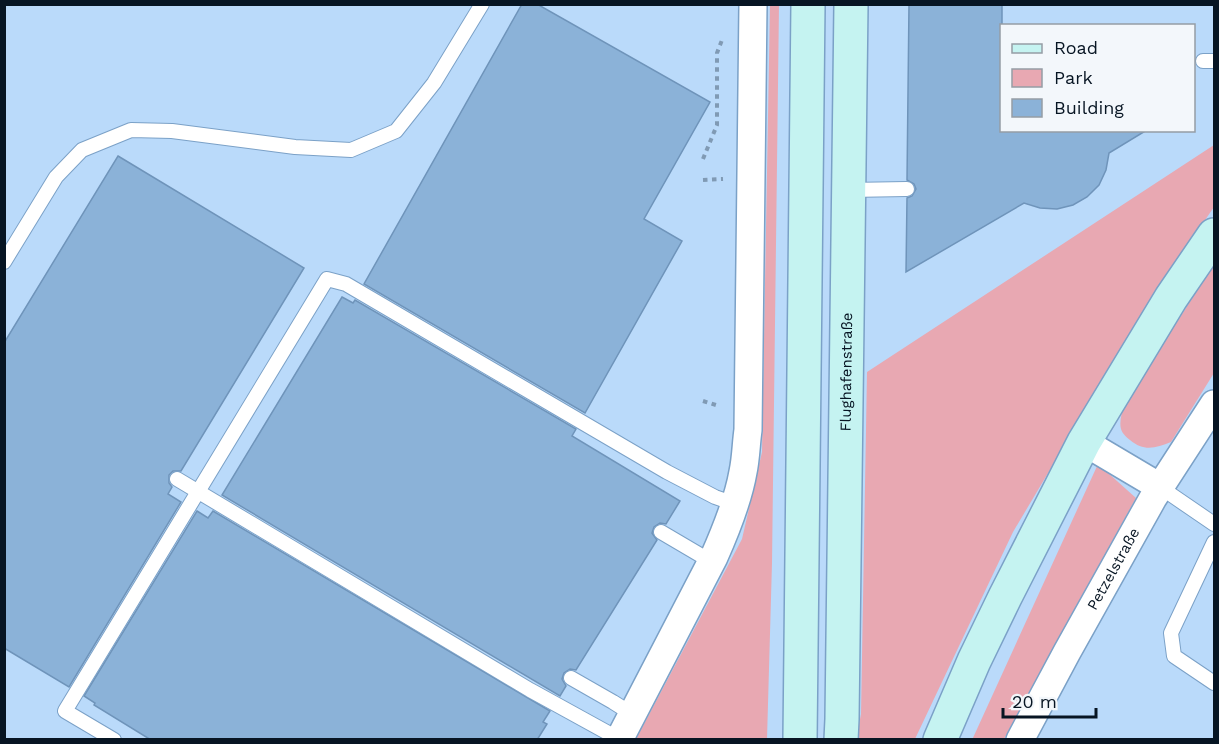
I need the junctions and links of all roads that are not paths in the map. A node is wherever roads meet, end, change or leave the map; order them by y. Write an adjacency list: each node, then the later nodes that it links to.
1 (482, 4): 8 (lane)
2 (753, 4): 14 (street)
3 (808, 4): 24 (main road)
4 (851, 4): 6 (main road, Flughafenstraße)
5 (907, 189): 6 (lane)
6 (848, 190): 25 (main road, Flughafenstraße)
7 (1215, 235): 10 (main road)
8 (4, 262)
9 (1215, 404): 12 (street, Petzelstraße)
10 (1084, 442): 12 (street); 26 (main road)
11 (177, 479): 13 (lane)
12 (1160, 487): 15 (lane); 27 (street, Petzelstraße)
13 (198, 492): 14 (lane); 22 (lane); 23 (lane)
14 (735, 504): 18 (street)
15 (1215, 524)
16 (661, 532): 18 (lane)
17 (1215, 542): 20 (lane)
18 (712, 562): 21 (street)
19 (571, 678): 21 (lane)
20 (1215, 682)
21 (632, 714): 22 (street)
22 (619, 739)
23 (114, 740)
24 (800, 740)
25 (841, 740)
26 (940, 740)
27 (1020, 740)

